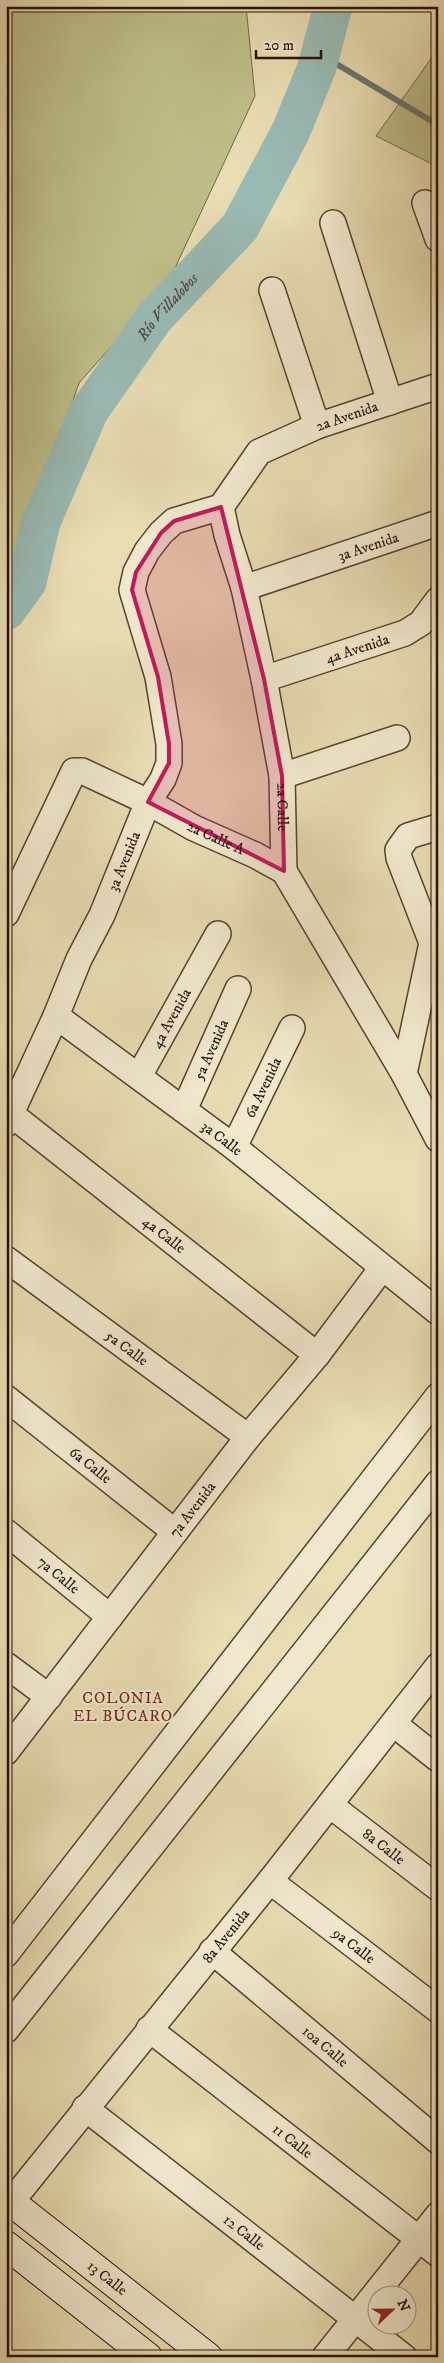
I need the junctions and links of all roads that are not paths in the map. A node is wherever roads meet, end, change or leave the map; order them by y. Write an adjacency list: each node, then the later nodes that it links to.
1 (425, 203): 3 (street)
2 (333, 223): 6 (street)
3 (438, 239)
4 (272, 290): 7 (street)
5 (438, 386): 6 (street, 2a Avenida)
6 (390, 402): 7 (street, 2a Avenida)
7 (317, 426): 8 (street, 2a Avenida)
8 (221, 507): 10 (street, 2a Calle); 15 (street, 3a Avenida)
9 (438, 524): 10 (street, 3a Avenida)
10 (244, 588): 12 (street, 2a Calle)
11 (438, 600): 12 (street, 4a Avenida)
12 (264, 679): 14 (street, 2a Calle)
13 (397, 738): 14 (street)
14 (282, 776): 17 (street, 2a Calle)
15 (148, 802): 17 (street, 2a Calle A); 18 (street, 2a Calle A); 22 (street, 3a Avenida)
16 (438, 826): 20 (street)
17 (284, 872): 24 (street, 2a Calle)
18 (6, 914)
19 (218, 934): 25 (street, 4a Avenida)
20 (435, 942): 24 (street)
21 (238, 988): 26 (street, 5a Avenida)
22 (56, 1016): 25 (street, 3a Calle); 27 (street, 3a Avenida)
23 (292, 1028): 29 (street, 6a Avenida)
24 (404, 1074): 28 (street, 2a Calle)
25 (139, 1076): 26 (street, 3a Calle)
26 (184, 1110): 29 (street, 3a Calle)
27 (9, 1119): 33 (street, 4a Calle)
28 (438, 1139)
29 (234, 1147): 31 (street, 3a Calle)
30 (6, 1259): 36 (street, 5a Calle)
31 (382, 1268): 32 (street, 3a Calle); 33 (street, 7a Avenida)
32 (438, 1312)
33 (317, 1355): 36 (street, 7a Avenida)
34 (438, 1396): 51 (street)
35 (6, 1398): 39 (street, 6a Calle)
36 (248, 1437): 39 (street, 7a Avenida)
37 (438, 1483): 54 (street)
38 (6, 1532): 40 (street, 7a Calle)
39 (175, 1532): 40 (street, 7a Avenida)
40 (110, 1617): 43 (street, 7a Avenida)
41 (6, 1666): 43 (street)
42 (438, 1666): 44 (street, 8a Avenida)
43 (49, 1697): 45 (street, 7a Avenida)
44 (394, 1724): 46 (street); 47 (street, 8a Avenida)
45 (6, 1752)
46 (438, 1759)
47 (330, 1804): 48 (street, 8a Avenida); 49 (street, 8a Calle)
48 (270, 1880): 50 (street, 8a Avenida); 52 (street, 9a Calle)
49 (438, 1888)
50 (212, 1951): 53 (street, 8a Avenida); 56 (street, 10a Calle)
51 (6, 1954)
52 (438, 2010)
53 (150, 2028): 55 (street, 8a Avenida); 59 (street, 11 Calle)
54 (6, 2030)
55 (85, 2108): 57 (street, 8a Avenida); 62 (street, 12 Calle)
56 (438, 2141)
57 (9, 2200): 64 (main road, 13 Calle)
58 (438, 2215): 59 (street)
59 (419, 2239): 61 (street, 11 Calle); 62 (street)
60 (6, 2245): 63 (main road)
61 (438, 2254)
62 (355, 2320): 65 (street); 66 (street, 12 Calle)
63 (148, 2357)
64 (208, 2357)
65 (325, 2357)
66 (404, 2357)

